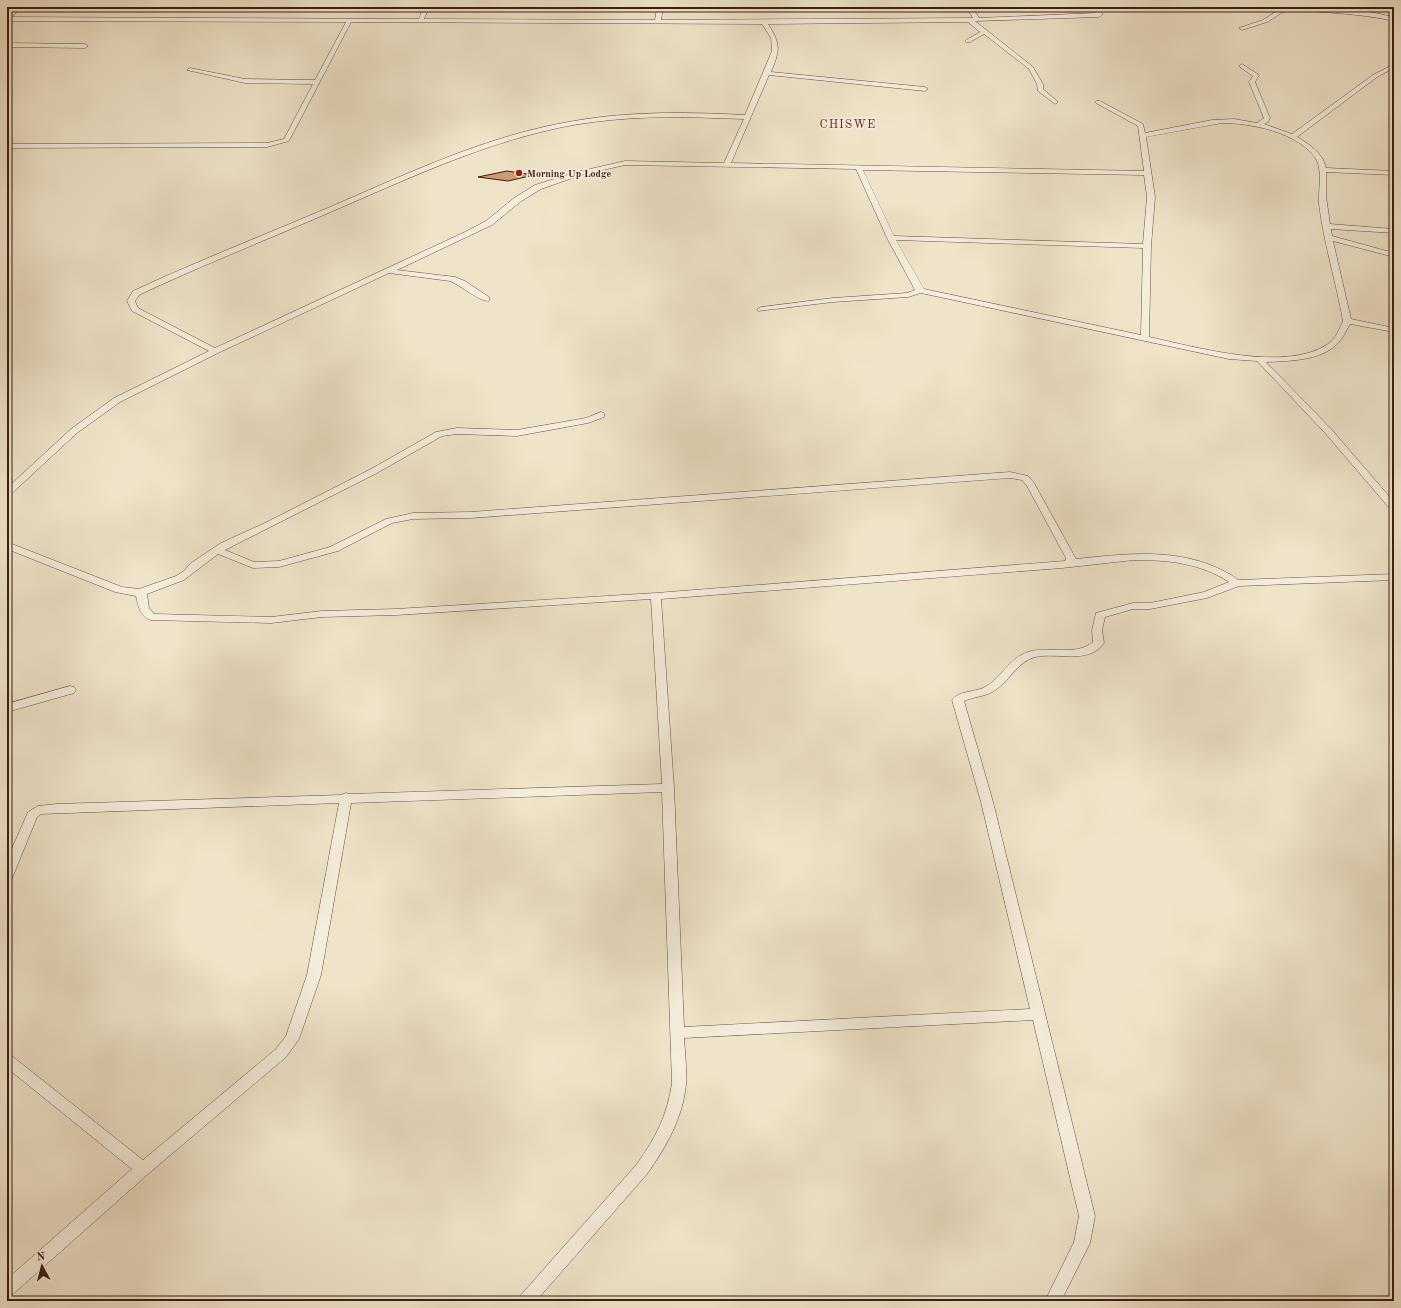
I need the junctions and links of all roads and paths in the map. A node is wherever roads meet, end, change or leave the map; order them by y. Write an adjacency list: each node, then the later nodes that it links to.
1 (17, 7): 7 (highway)
2 (426, 7): 9 (street)
3 (660, 7): 13 (street)
4 (969, 7): 11 (street)
5 (1094, 7): 11 (street)
6 (1288, 7): 8 (street); 15 (street)
7 (7, 18): 12 (street)
8 (1394, 19)
9 (421, 20): 12 (street); 13 (street)
10 (969, 20): 11 (street); 14 (street); 16 (street)
11 (977, 20)
12 (349, 21): 24 (street)
13 (658, 22): 14 (street)
14 (764, 22): 23 (street)
15 (1242, 28)
16 (984, 32): 17 (street); 26 (street)
17 (968, 41)
18 (7, 45): 19 (street)
19 (85, 46)
20 (1242, 66): 29 (street)
21 (1394, 66): 31 (street)
22 (190, 70): 24 (street)
23 (767, 73): 25 (street); 28 (street)
24 (316, 82): 32 (street)
25 (925, 89)
26 (1055, 102)
27 (1098, 102): 30 (street)
28 (748, 117): 33 (street); 51 (street)
29 (1257, 125): 30 (street); 31 (street)
30 (1142, 136): 36 (street)
31 (1293, 136): 35 (street)
32 (7, 146)
33 (727, 164): 34 (street); 44 (street)
34 (858, 167): 36 (street); 41 (street)
35 (1323, 170): 37 (street); 38 (street)
36 (1147, 173): 42 (street)
37 (1394, 173)
38 (1327, 226): 39 (street); 40 (street)
39 (1394, 231)
40 (1329, 237): 43 (street); 48 (street)
41 (891, 238): 42 (street); 45 (street)
42 (1147, 246): 50 (street)
43 (1394, 255)
44 (388, 271): 46 (street); 51 (street)
45 (921, 291): 47 (street); 50 (street)
46 (486, 299)
47 (761, 309)
48 (1347, 321): 49 (street); 52 (street)
49 (1394, 330)
50 (1145, 338): 52 (street)
51 (215, 351): 54 (street)
52 (1261, 360): 55 (street)
53 (601, 415): 57 (street)
54 (7, 493)
55 (1394, 508)
56 (7, 545): 61 (street)
57 (217, 550): 58 (street); 61 (street)
58 (1070, 562): 60 (street); 62 (street)
59 (1394, 577): 60 (street)
60 (1236, 583): 68 (street)
61 (140, 592): 62 (street)
62 (656, 596): 65 (street)
63 (70, 690): 64 (street)
64 (7, 708)
65 (668, 788): 66 (street); 69 (street)
66 (346, 797): 67 (street); 71 (street)
67 (7, 876)
68 (1037, 1014): 69 (street); 74 (street)
69 (678, 1033): 73 (street)
70 (7, 1060): 71 (street)
71 (143, 1169): 72 (street)
72 (7, 1289)
73 (526, 1301)
74 (1053, 1301)

